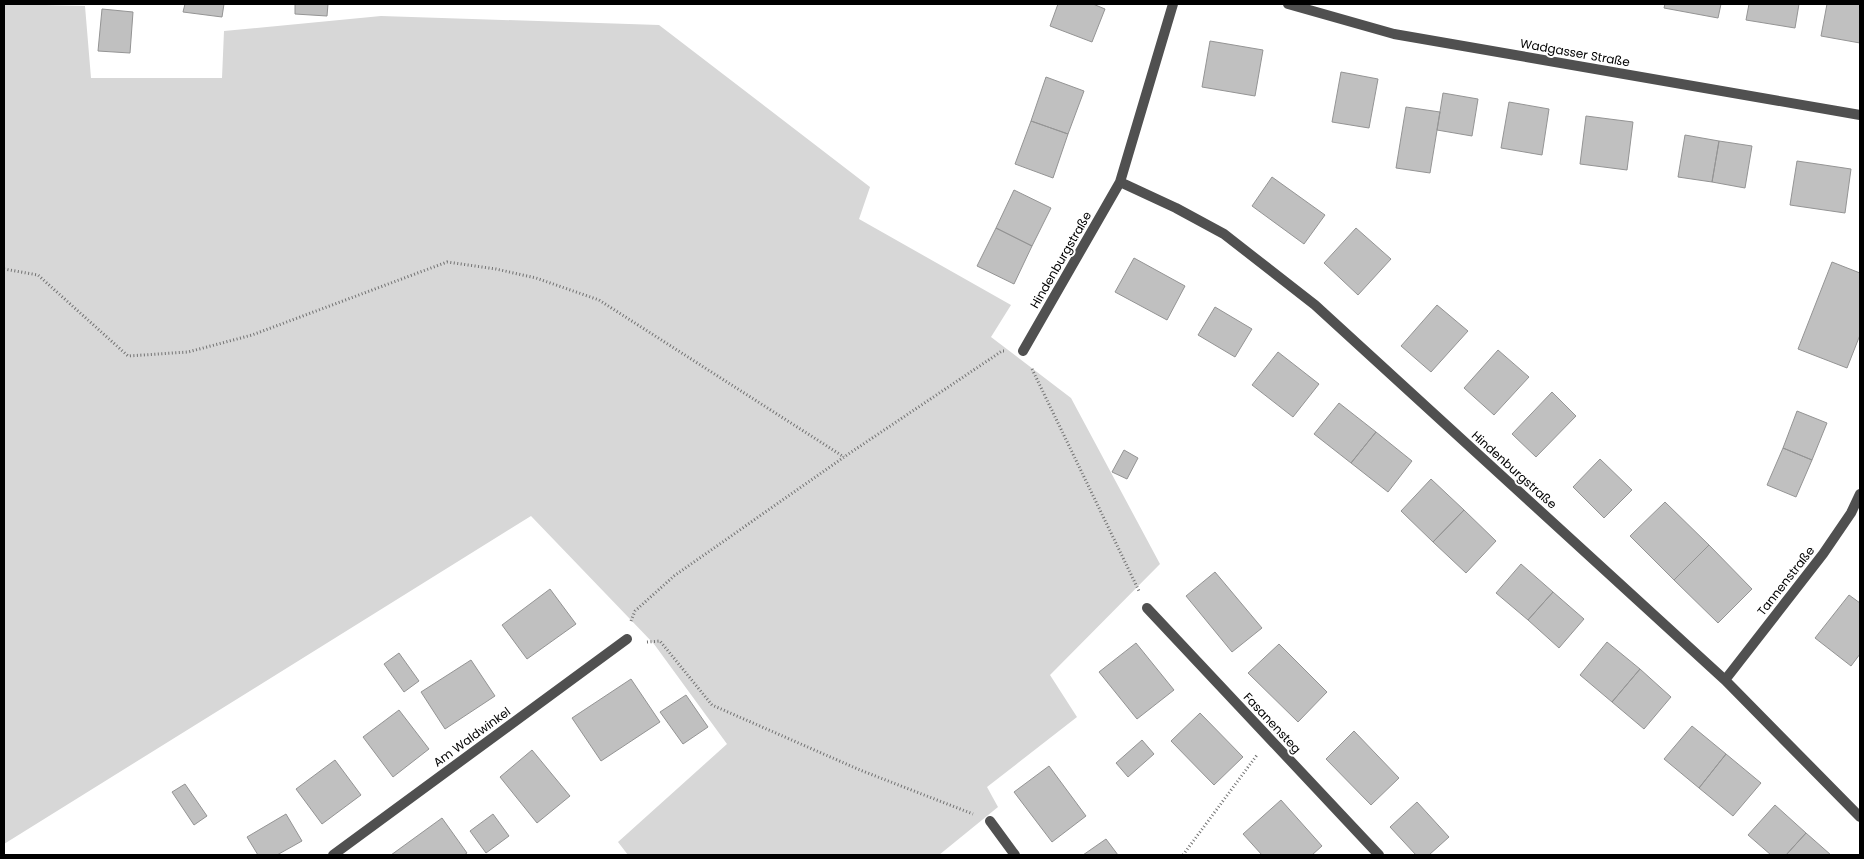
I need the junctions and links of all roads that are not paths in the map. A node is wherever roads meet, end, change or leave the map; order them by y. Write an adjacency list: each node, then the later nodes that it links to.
1 (1172, 4): 4 (street, Hindenburgstraße)
2 (1288, 4): 3 (street, Wadgasser Straße)
3 (1860, 115)
4 (1120, 182): 5 (street, Hindenburgstraße); 9 (street, Hindenburgstraße)
5 (1023, 351)
6 (1860, 494): 9 (street, Tannenstraße)
7 (1147, 608): 14 (street, Fasanensteg)
8 (627, 639): 12 (street, Am Waldwinkel)
9 (1725, 680): 10 (street, Hindenburgstraße)
10 (1860, 817)
11 (990, 821): 13 (street)
12 (333, 855)
13 (1015, 855)
14 (1379, 855)

